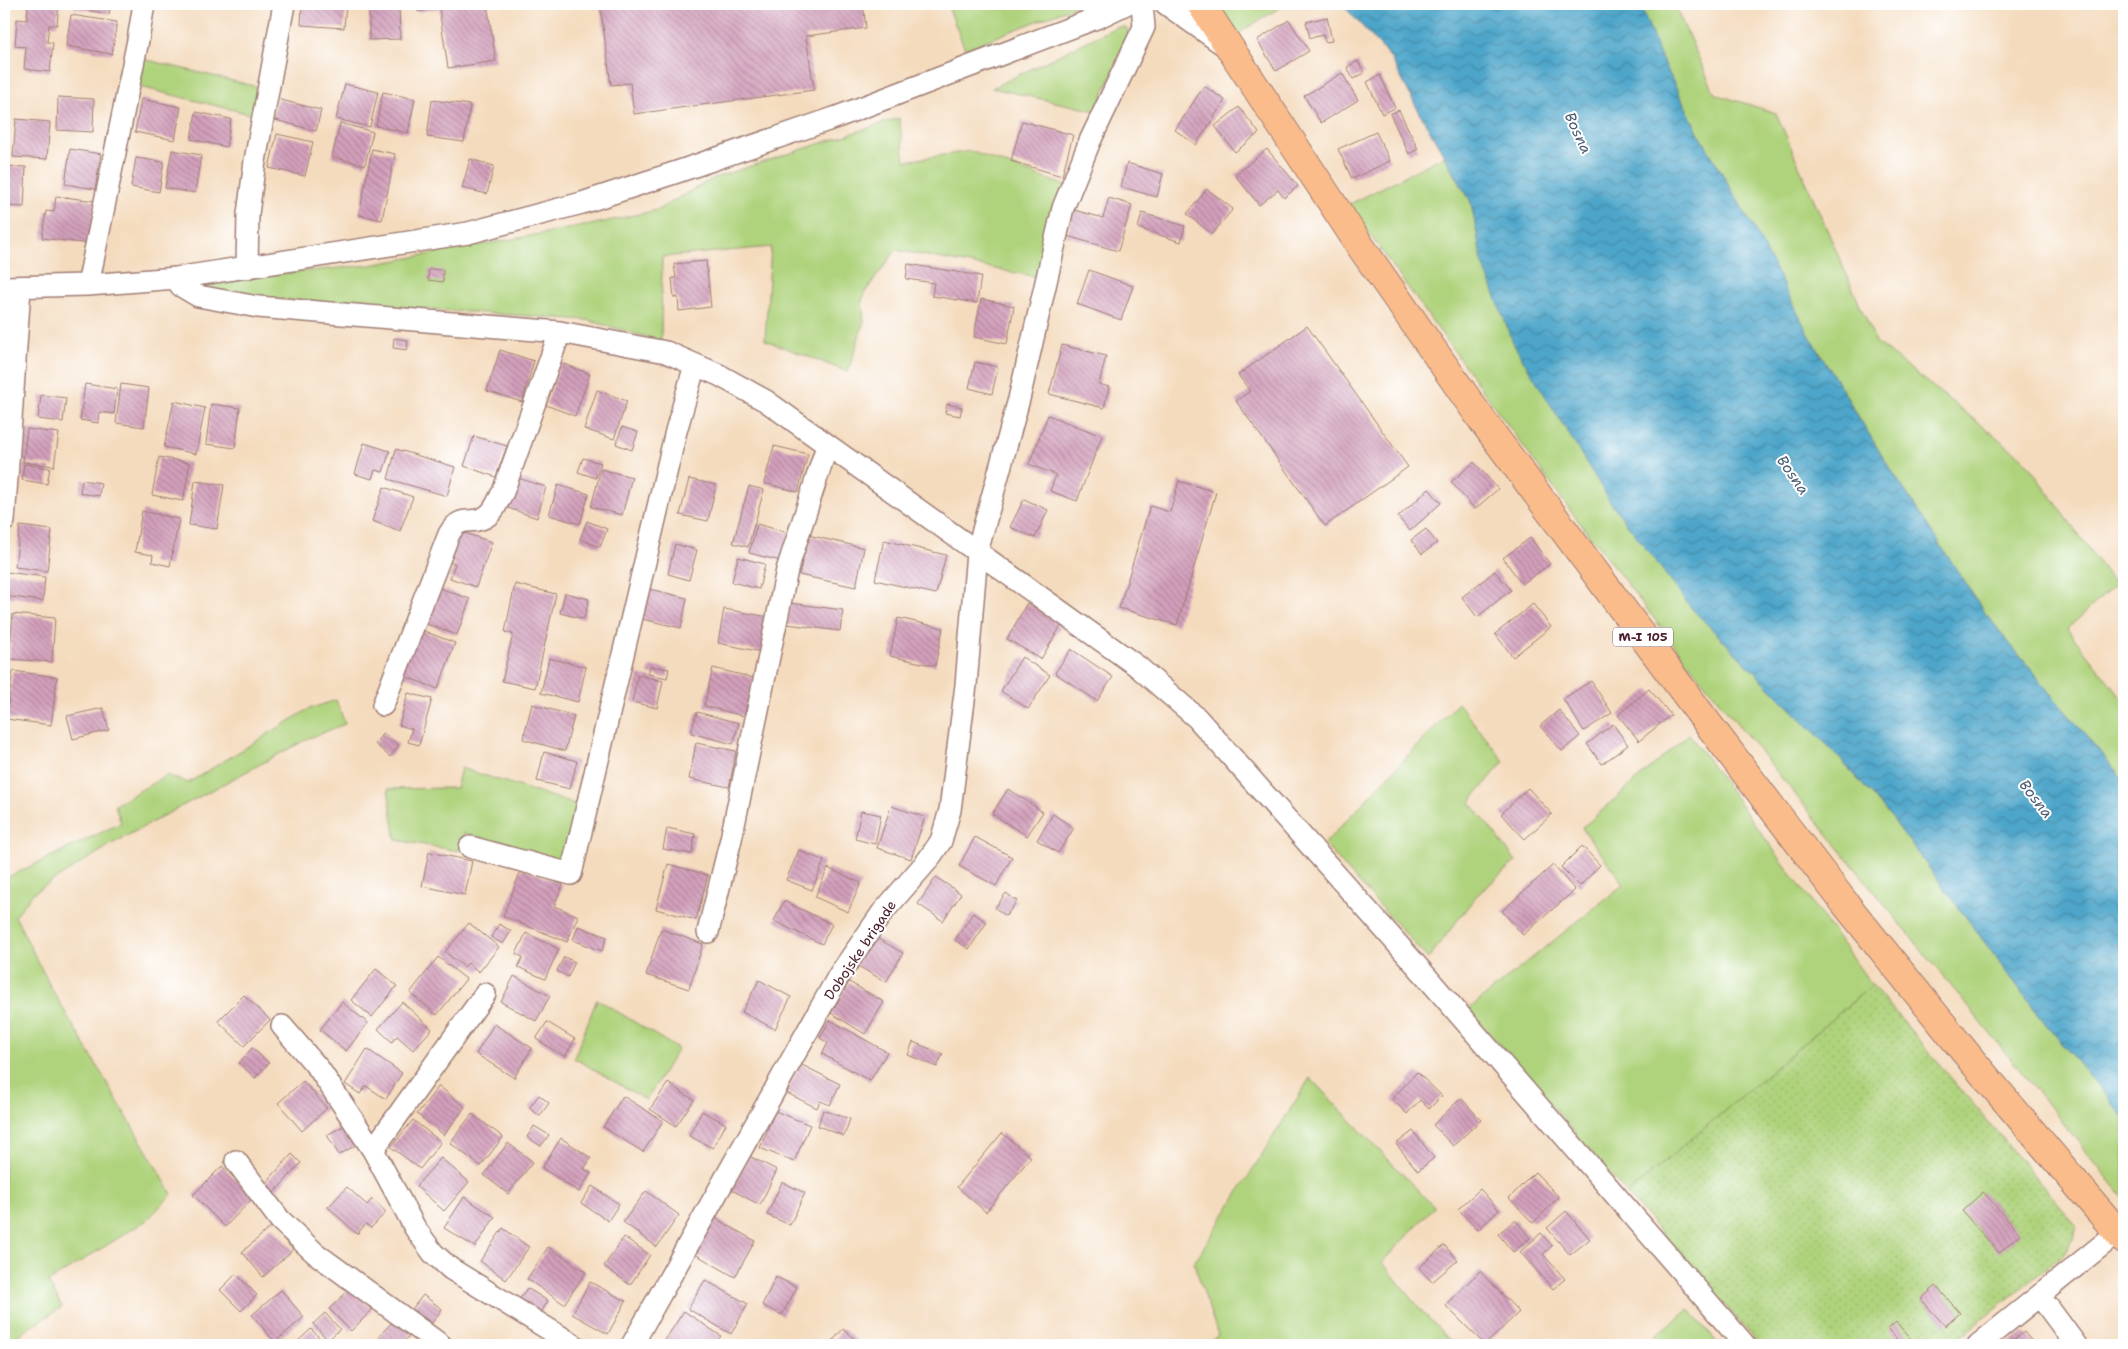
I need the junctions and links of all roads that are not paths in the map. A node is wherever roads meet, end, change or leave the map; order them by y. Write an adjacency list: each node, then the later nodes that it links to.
1 (144, 4): 10 (street)
2 (284, 4): 8 (street)
3 (1126, 4): 8 (street)
4 (1142, 4): 16 (street, Dobojske brigade)
5 (1166, 4): 7 (street)
6 (1201, 4): 7 (main road, M-I 105)
7 (1233, 52): 24 (main road, M-I 105)
8 (246, 268): 9 (street)
9 (176, 278): 10 (street); 12 (street)
10 (88, 285): 11 (street)
11 (12, 288): 15 (street)
12 (560, 332): 13 (street); 17 (street)
13 (696, 365): 14 (street); 18 (street)
14 (827, 446): 16 (street); 19 (street)
15 (4, 521)
16 (977, 552): 28 (street, Dobojske brigade); 29 (street)
17 (383, 705)
18 (470, 847)
19 (708, 932)
20 (485, 994): 22 (street)
21 (282, 1026): 22 (street)
22 (373, 1150): 27 (street)
23 (236, 1161): 26 (street)
24 (2121, 1237): 25 (street)
25 (2040, 1296): 30 (street); 31 (street)
26 (441, 1345)
27 (574, 1345)
28 (632, 1345)
29 (1745, 1345)
30 (1978, 1345)
31 (2076, 1345)

